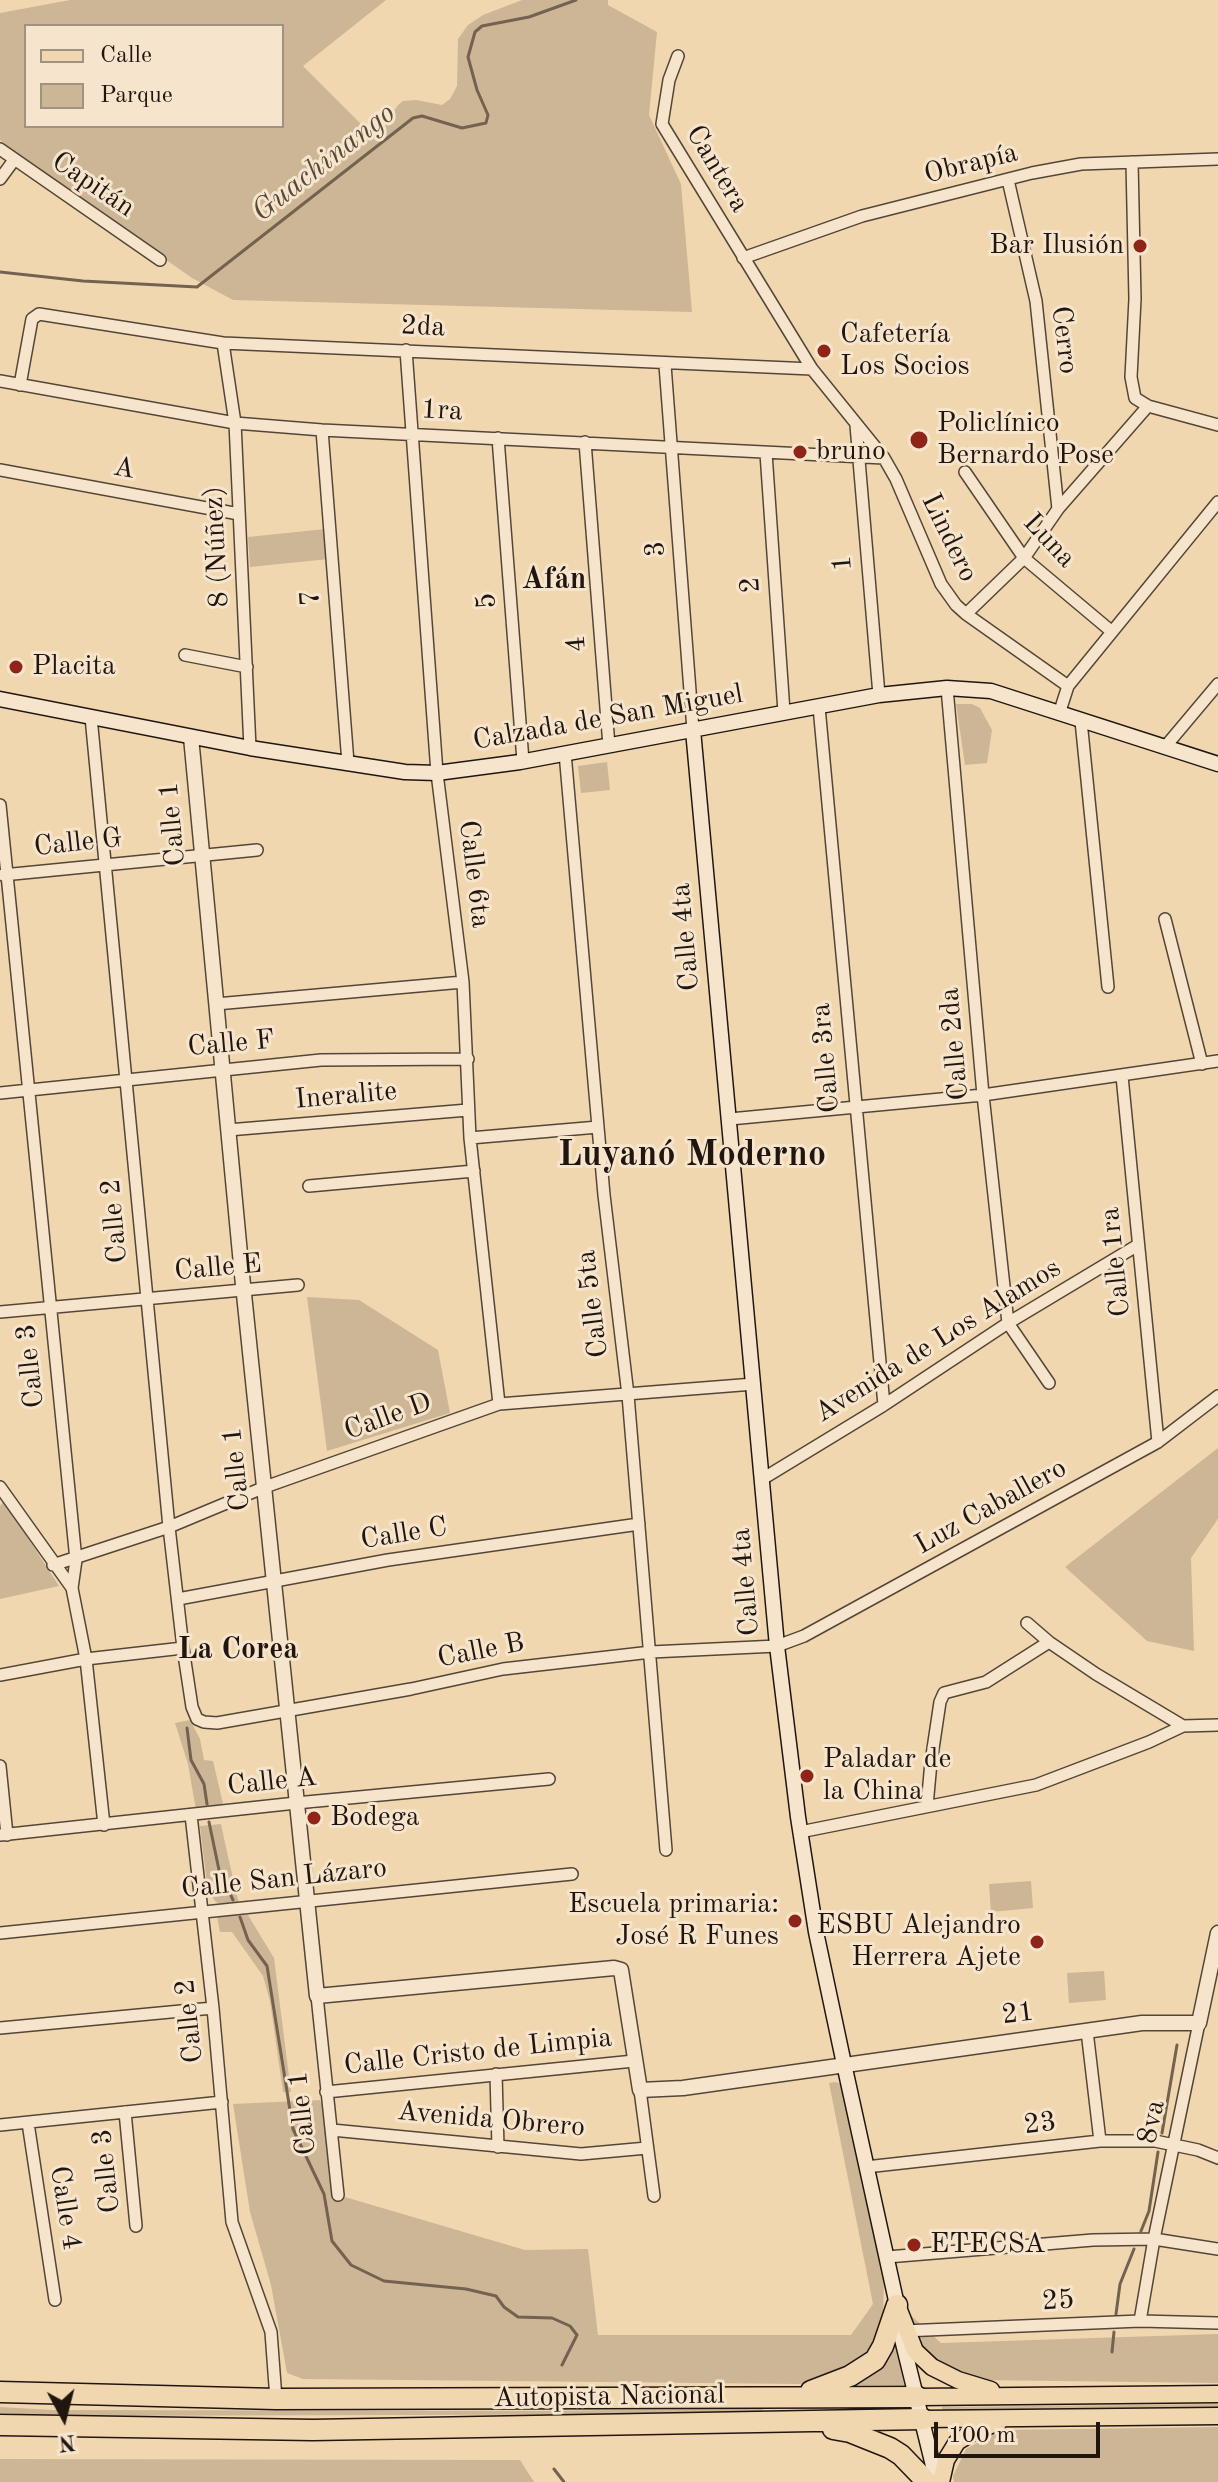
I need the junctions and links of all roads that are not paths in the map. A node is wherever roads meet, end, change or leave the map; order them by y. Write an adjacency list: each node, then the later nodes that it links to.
1 (678, 56): 8 (street, Cantera)
2 (0, 149): 4 (street, Capitán)
3 (1218, 159): 5 (street, Obrapía)
4 (14, 160): 6 (street); 9 (street, Capitán)
5 (1132, 162): 7 (street, Obrapía); 16 (street)
6 (0, 179)
7 (1008, 180): 8 (street, Obrapía); 31 (street, Cerro)
8 (743, 258): 13 (street, Lindero)
9 (160, 260)
10 (223, 343): 11 (street, 2da); 15 (street, 2da); 17 (street, 8 (Núñez))
11 (406, 350): 12 (street, 2da); 21 (street, Calle 6ta)
12 (665, 365): 13 (street, 2da); 24 (street, 3)
13 (812, 369): 18 (street, Lindero)
14 (0, 381): 15 (street, 1ra)
15 (20, 385): 17 (street, 1ra)
16 (1148, 406): 19 (street); 31 (street)
17 (235, 423): 20 (street, 1ra); 32 (street, 8 (Núñez))
18 (856, 425): 26 (street, 1); 27 (street, Lindero)
19 (1218, 425)
20 (322, 430): 21 (street, 1ra); 55 (street, 7)
21 (410, 433): 22 (street, 1ra); 57 (street, Calle 6ta)
22 (498, 438): 23 (street, 1ra); 54 (street, 5)
23 (585, 442): 24 (street, 1ra); 50 (street, 4)
24 (672, 446): 25 (street, 1ra); 48 (street, 3)
25 (766, 453): 26 (street, 1ra); 44 (street, 2)
26 (858, 457): 27 (street, 1ra); 41 (street, 1)
27 (884, 458): 34 (street, Lindero)
28 (0, 470): 32 (street, A)
29 (965, 472): 33 (street, Luna)
30 (1218, 502): 35 (street)
31 (1058, 509): 33 (street)
32 (239, 514): 37 (street, 8 (Núñez))
33 (1024, 558): 34 (street); 35 (street, Luna)
34 (966, 614): 39 (street, Lindero)
35 (1111, 631): 39 (street)
36 (185, 655): 37 (street)
37 (247, 667): 52 (street, 8 (Núñez))
38 (1218, 684): 51 (street)
39 (1068, 686): 45 (street)
40 (947, 688): 41 (main road, Calzada de San Miguel); 45 (main road, Calzada de San Miguel); 75 (street, Calle 2da)
41 (879, 695): 43 (main road, Calzada de San Miguel)
42 (0, 699): 46 (main road, Calzada de San Miguel)
43 (819, 707): 44 (main road, Calzada de San Miguel); 76 (street, Calle 3ra)
44 (784, 712): 48 (main road, Calzada de San Miguel)
45 (1059, 714): 47 (main road, Calzada de San Miguel)
46 (91, 717): 49 (main road, Calzada de San Miguel); 61 (street, Calle 2)
47 (1081, 721): 51 (main road, Calzada de San Miguel); 65 (street)
48 (693, 730): 50 (main road, Calzada de San Miguel); 78 (main road, Calle 4ta)
49 (191, 737): 52 (main road, Calzada de San Miguel); 60 (main road, Calle 1)
50 (609, 746): 53 (main road, Calzada de San Miguel)
51 (1165, 747): 56 (main road, Calzada de San Miguel)
52 (250, 748): 55 (main road, Calzada de San Miguel)
53 (565, 753): 54 (main road, Calzada de San Miguel); 79 (street, Calle 5ta)
54 (523, 761): 57 (main road, Calzada de San Miguel)
55 (348, 763): 57 (main road, Calzada de San Miguel)
56 (1218, 764)
57 (437, 773): 64 (street, Calle 6ta)
58 (0, 805): 62 (street, Calle 3)
59 (257, 850): 60 (street, Calle G)
60 (202, 855): 61 (street, Calle G); 66 (main road, Calle 1)
61 (104, 865): 62 (street, Calle G); 72 (street, Calle 2)
62 (4, 875): 73 (street, Calle 3)
63 (1165, 919): 69 (street)
64 (463, 982): 66 (street); 67 (street, Calle 6ta)
65 (1108, 987)
66 (216, 1004): 70 (main road, Calle 1)
67 (468, 1059): 70 (street, Calle F); 77 (street, Calle 6ta)
68 (1218, 1061): 69 (street)
69 (1202, 1064): 71 (street)
70 (223, 1068): 72 (street, Calle F); 80 (main road, Calle 1)
71 (1122, 1076): 75 (street); 84 (street, Calle 1ra)
72 (126, 1078): 73 (street, Calle F); 87 (street, Calle 2)
73 (30, 1090): 74 (street, Calle F); 88 (street, Calle 3)
74 (0, 1093)
75 (983, 1095): 76 (street); 90 (street, Calle 2da)
76 (855, 1106): 78 (street); 96 (street, Calle 3ra)
77 (468, 1110): 80 (street, Ineralite); 81 (street, Calle 6ta)
78 (730, 1119): 92 (main road, Calle 4ta)
79 (598, 1127): 81 (street); 93 (street, Calle 5ta)
80 (228, 1130): 86 (main road, Calle 1)
81 (470, 1138): 82 (street, Calle 6ta)
82 (474, 1171): 83 (street); 95 (street, Calle 6ta)
83 (309, 1186)
84 (1138, 1245): 90 (street, Avenida de Los Alamos); 97 (street, Calle 1ra)
85 (298, 1285): 86 (street, Calle E)
86 (244, 1289): 87 (street, Calle E); 100 (main road, Calle 1)
87 (146, 1298): 88 (street, Calle E); 102 (street, Calle 2)
88 (49, 1308): 89 (street, Calle E); 103 (street, Calle 3)
89 (0, 1312)
90 (1008, 1323): 91 (street, Calle 2da); 96 (street, Avenida de Los Alamos)
91 (1049, 1383)
92 (754, 1384): 93 (street, Calle D); 98 (main road, Calle 4ta)
93 (628, 1395): 95 (street, Calle D); 101 (street, Calle 5ta)
94 (1218, 1396): 97 (street, Luz Caballero)
95 (499, 1404): 100 (street, Calle D)
96 (884, 1405): 98 (street, Avenida de Los Alamos)
97 (1158, 1442): 110 (street, Luz Caballero)
98 (764, 1478): 110 (main road, Calle 4ta)
99 (0, 1487): 104 (street)
100 (265, 1487): 102 (street, Calle D); 105 (main road, Calle 1)
101 (639, 1524): 105 (street, Calle C); 112 (street, Calle 5ta)
102 (169, 1527): 103 (street, Calle D); 107 (street, Calle 2)
103 (76, 1560): 104 (street, Calle D); 106 (street, Calle 3)
104 (53, 1565): 106 (street)
105 (274, 1581): 107 (street, Calle C); 115 (main road, Calle 1)
106 (72, 1588): 113 (street, Calle 3)
107 (178, 1599): 111 (street, Calle 2)
108 (1027, 1623): 109 (street)
109 (1049, 1642): 118 (street); 122 (street)
110 (777, 1646): 112 (street, Calle B); 125 (main road, Calle 4ta)
111 (183, 1648): 113 (street); 116 (street, Calle 2)
112 (651, 1652): 115 (street, Calle B); 127 (street, Calle 5ta)
113 (86, 1659): 114 (street); 124 (street, Calle 3)
114 (0, 1675)
115 (289, 1709): 116 (street, Calle B); 121 (main road, Calle 1)
116 (197, 1719)
117 (1218, 1725): 118 (street)
118 (1183, 1726): 122 (street)
119 (0, 1766): 126 (street)
120 (549, 1779): 121 (street, Calle A)
121 (296, 1803): 123 (street, Calle A); 129 (main road, Calle 1)
122 (927, 1806): 125 (street)
123 (191, 1815): 124 (street, Calle A); 130 (street, Calle 2)
124 (104, 1825): 126 (street, Calle A)
125 (800, 1832): 139 (main road, Calle 4ta)
126 (4, 1835)
127 (666, 1850)
128 (572, 1874): 129 (street, Calle San Lázaro)
129 (307, 1902): 130 (street, Calle San Lázaro); 133 (main road, Calle 1)
130 (202, 1912): 131 (street, Calle San Lázaro); 134 (street, Calle 2)
131 (0, 1933)
132 (1218, 1933): 135 (main road, 8va)
133 (317, 1996): 138 (main road); 142 (street, Calle 1)
134 (213, 2008): 136 (street); 143 (street, Calle 2)
135 (1199, 2023): 137 (main road, 21); 149 (street, 8va)
136 (0, 2028)
137 (1087, 2031): 139 (main road, 21); 148 (street)
138 (634, 2061): 140 (street, Calle Cristo de Limpia); 141 (main road)
139 (844, 2064): 141 (main road, 21); 153 (main road, Calle 4ta)
140 (496, 2074): 142 (street, Calle Cristo de Limpia); 150 (street)
141 (640, 2090): 151 (street)
142 (326, 2092): 147 (street, Calle 1)
143 (222, 2102): 144 (street); 170 (street, Calle 2)
144 (125, 2112): 145 (street); 156 (street, Calle 3)
145 (28, 2123): 146 (street); 160 (street, Calle 4)
146 (0, 2125)
147 (332, 2130): 150 (street, Avenida Obrero); 154 (street, Calle 1)
148 (1100, 2141): 149 (street, 23); 153 (street, 23)
149 (1174, 2144): 152 (street, 23); 157 (street, 8va)
150 (498, 2147): 151 (street, Avenida Obrero)
151 (647, 2148): 155 (street)
152 (1218, 2158)
153 (866, 2167): 159 (main road, Calle 4ta)
154 (338, 2195)
155 (654, 2196)
156 (136, 2226)
157 (1154, 2239): 158 (street); 159 (street); 162 (street, 8va)
158 (1218, 2249)
159 (887, 2257): 161 (main road, Calle 4ta)
160 (55, 2300)
161 (897, 2305): 164 (main road); 169 (highway)
162 (1140, 2321): 163 (street, 25); 164 (street, 25)
163 (1218, 2323)
164 (904, 2331): 167 (main road); 168 (main road)
165 (0, 2392): 170 (highway, Autopista Nacional)
166 (1218, 2394): 167 (main road, Autopista Nacional)
167 (1032, 2396): 168 (main road, Autopista Nacional)
168 (918, 2397): 169 (highway, Autopista Nacional); 173 (main road)
169 (788, 2398): 170 (highway, Autopista Nacional)
170 (276, 2399)
171 (1218, 2416): 172 (main road, Autopista Nacional)
172 (1022, 2417): 173 (main road, Autopista Nacional); 177 (main road)
173 (923, 2419): 174 (highway, Autopista Nacional); 177 (main road)
174 (793, 2422): 175 (highway, Autopista Nacional); 176 (highway)
175 (0, 2425)
176 (927, 2482)
177 (939, 2482)

